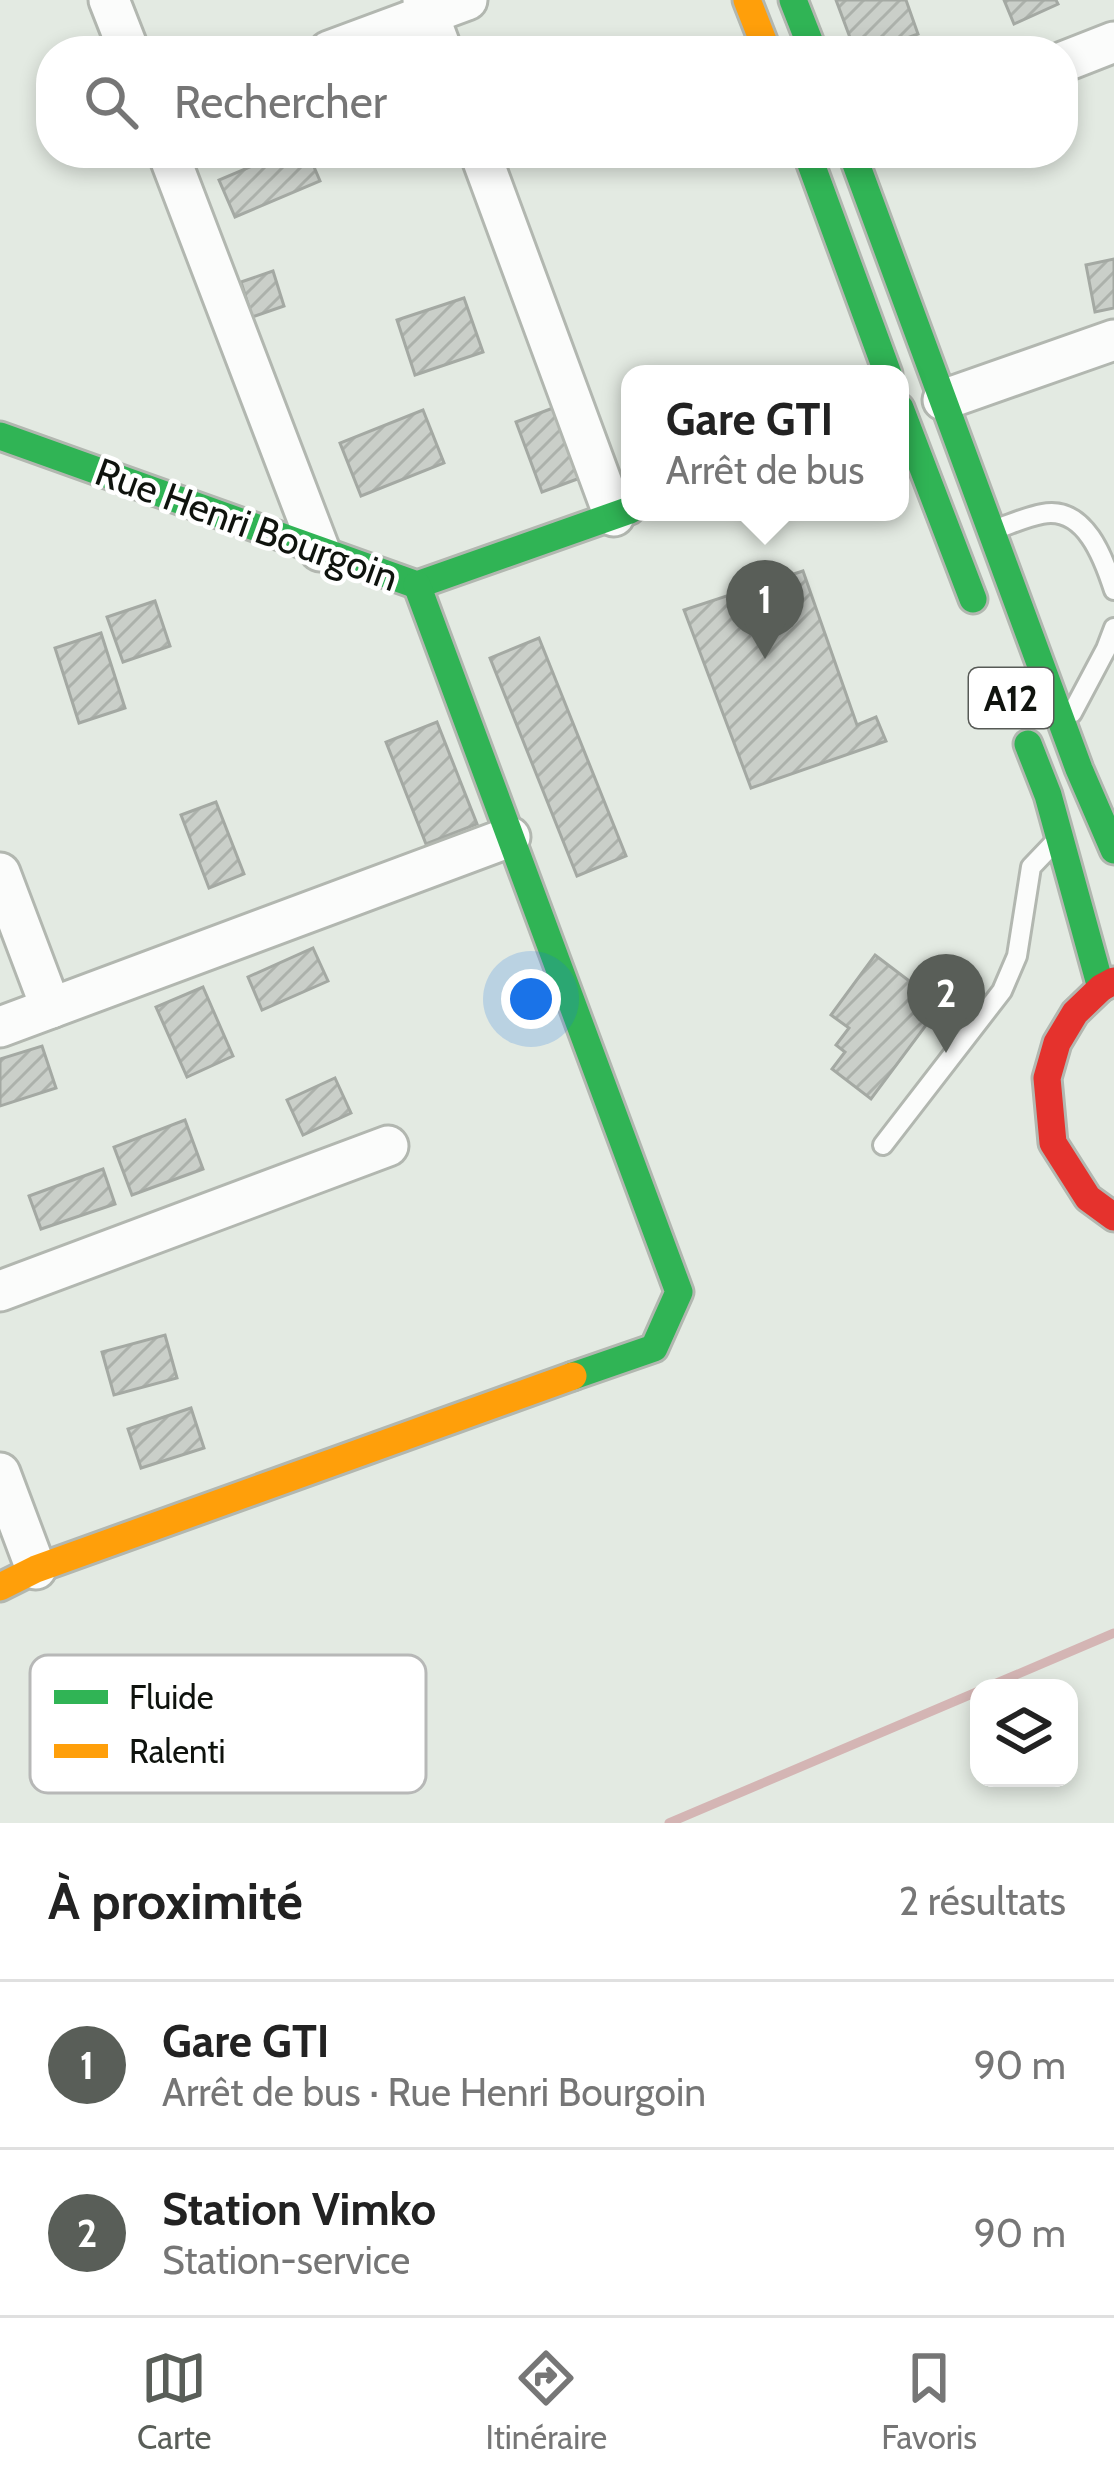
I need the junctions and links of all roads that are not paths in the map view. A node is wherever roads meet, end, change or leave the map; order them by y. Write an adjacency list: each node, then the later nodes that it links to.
1 (110, 0): 6 (street)
2 (467, 0): 5 (street)
3 (747, 0): 8 (street)
4 (793, 0): 9 (street)
5 (431, 22): 7 (street)
6 (123, 36)
7 (382, 36)
8 (761, 36)
9 (807, 36)
10 (1114, 42): 11 (street)
11 (1078, 56)
12 (174, 168): 25 (street)
13 (486, 168): 22 (street)
14 (820, 168): 17 (street)
15 (858, 168): 18 (street, A12)
16 (1114, 340): 18 (street)
17 (885, 365)
18 (944, 400): 19 (street); 24 (street, A12)
19 (909, 410)
20 (909, 433): 28 (street, A12)
21 (0, 436): 25 (street, Rue Henri Bourgoin)
22 (621, 510)
23 (621, 513): 26 (street, Rue Henri Bourgoin)
24 (992, 531): 27 (lane); 31 (street, A12)
25 (320, 550): 26 (street, Rue Henri Bourgoin)
26 (417, 585): 32 (street)
27 (1114, 590)
28 (983, 626)
29 (1114, 628): 31 (lane)
30 (1016, 711): 33 (street, A12)
31 (1064, 727): 34 (street, A12)
32 (510, 837): 37 (street); 44 (street)
33 (1060, 838): 36 (street, A12); 39 (lane)
34 (1114, 850)
35 (0, 873): 37 (street)
36 (1107, 984): 41 (street)
37 (51, 1008): 38 (street)
38 (0, 1027)
39 (883, 1145)
40 (388, 1146): 42 (street)
41 (1114, 1217)
42 (0, 1291)
43 (0, 1473): 44 (street)
44 (36, 1569): 45 (street)
45 (0, 1587)

